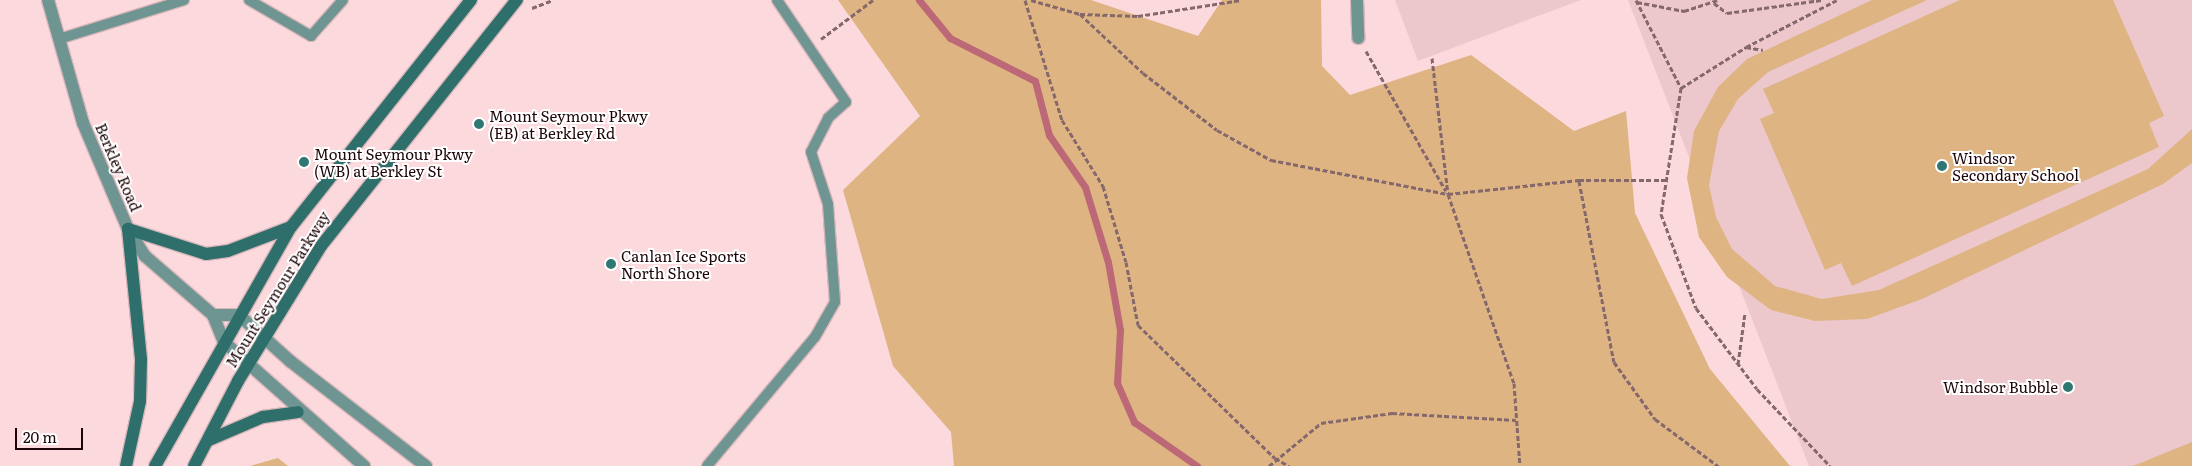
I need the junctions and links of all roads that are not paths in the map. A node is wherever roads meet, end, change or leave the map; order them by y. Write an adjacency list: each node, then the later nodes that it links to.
1 (48, 0): 10 (street, Berkley Road)
2 (184, 0): 10 (lane)
3 (249, 0): 4 (lane)
4 (343, 0)
5 (471, 0): 11 (main road, Mount Seymour Parkway)
6 (517, 0): 15 (main road, Mount Seymour Parkway)
7 (777, 0): 25 (lane)
8 (1357, 0): 9 (street)
9 (1358, 38)
10 (59, 39): 12 (street, Berkley Road)
11 (290, 227): 12 (main road); 14 (main road, Mount Seymour Parkway)
12 (128, 230): 13 (street, Berkley Road); 20 (main road)
13 (213, 315): 14 (street); 16 (street, Berkley Road)
14 (239, 315): 15 (street); 16 (main road, Mount Seymour Parkway)
15 (265, 338): 17 (main road, Mount Seymour Parkway); 24 (street)
16 (224, 342): 17 (street, Berkley Road); 21 (main road, Mount Seymour Parkway)
17 (250, 363): 18 (street, Berkley Road); 19 (main road, Mount Seymour Parkway)
18 (298, 412): 19 (main road); 23 (street, Berkley Road)
19 (209, 440): 22 (main road, Mount Seymour Parkway)
20 (126, 466)
21 (155, 466)
22 (194, 466)
23 (364, 466)
24 (426, 466)
25 (707, 466)

